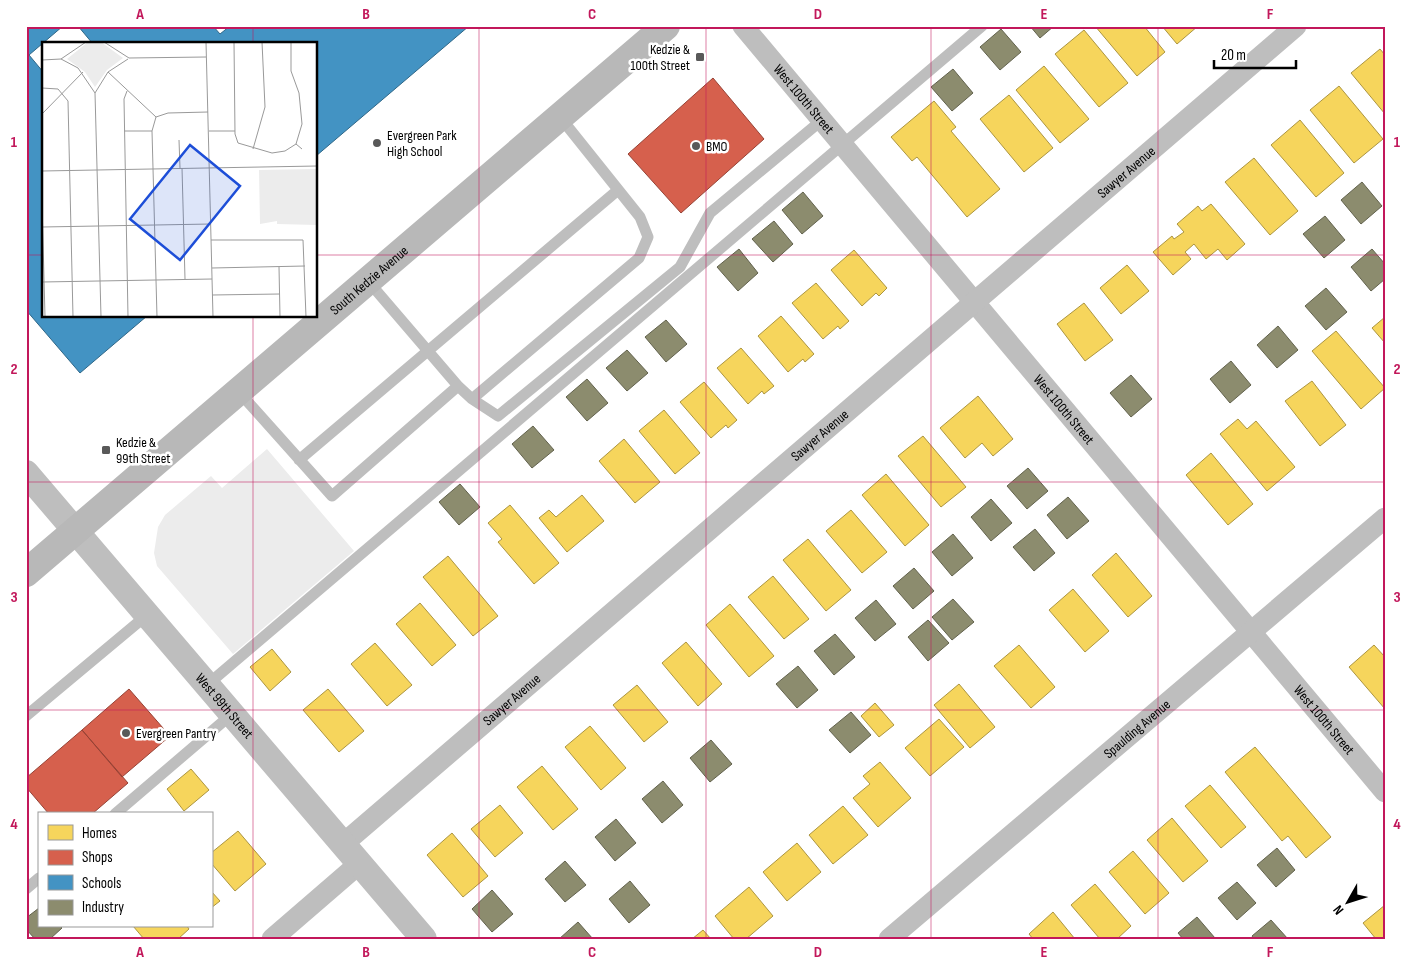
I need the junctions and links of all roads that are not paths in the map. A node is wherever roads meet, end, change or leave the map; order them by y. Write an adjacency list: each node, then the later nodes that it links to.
1 (666, 26): 5 (main road, South Kedzie Avenue)
2 (743, 26): 6 (street, West 100th Street)
3 (982, 26): 7 (lane)
4 (1296, 26): 10 (street, Sawyer Avenue)
5 (560, 117): 8 (lane); 9 (main road, South Kedzie Avenue)
6 (822, 120): 7 (street, West 100th Street); 14 (lane)
7 (842, 145): 10 (street, West 100th Street); 22 (lane)
8 (618, 190): 11 (lane); 14 (lane)
9 (368, 281): 11 (lane); 13 (main road, South Kedzie Avenue)
10 (974, 302): 21 (street, West 100th Street); 27 (street, Sawyer Avenue)
11 (428, 350): 12 (lane); 15 (lane)
12 (458, 386): 14 (lane); 15 (lane)
13 (239, 392): 15 (lane); 18 (main road, South Kedzie Avenue)
14 (472, 400)
15 (299, 460)
16 (26, 473): 18 (street, West 99th Street)
17 (1385, 518): 21 (street, Spaulding Avenue)
18 (75, 532): 19 (main road, South Kedzie Avenue); 20 (street, West 99th Street)
19 (26, 573)
20 (147, 615): 22 (street, West 99th Street); 24 (lane)
21 (1251, 632): 25 (street, West 100th Street); 33 (street, Spaulding Avenue)
22 (207, 685): 23 (street, West 99th Street)
23 (232, 714): 26 (lane); 27 (street, West 99th Street)
24 (26, 716)
25 (1385, 792)
26 (117, 812)
27 (343, 844): 28 (street, West 99th Street)
28 (360, 863): 31 (street); 32 (street, West 99th Street)
29 (38, 879): 30 (lane)
30 (26, 889)
31 (272, 939)
32 (424, 939)
33 (889, 939)

